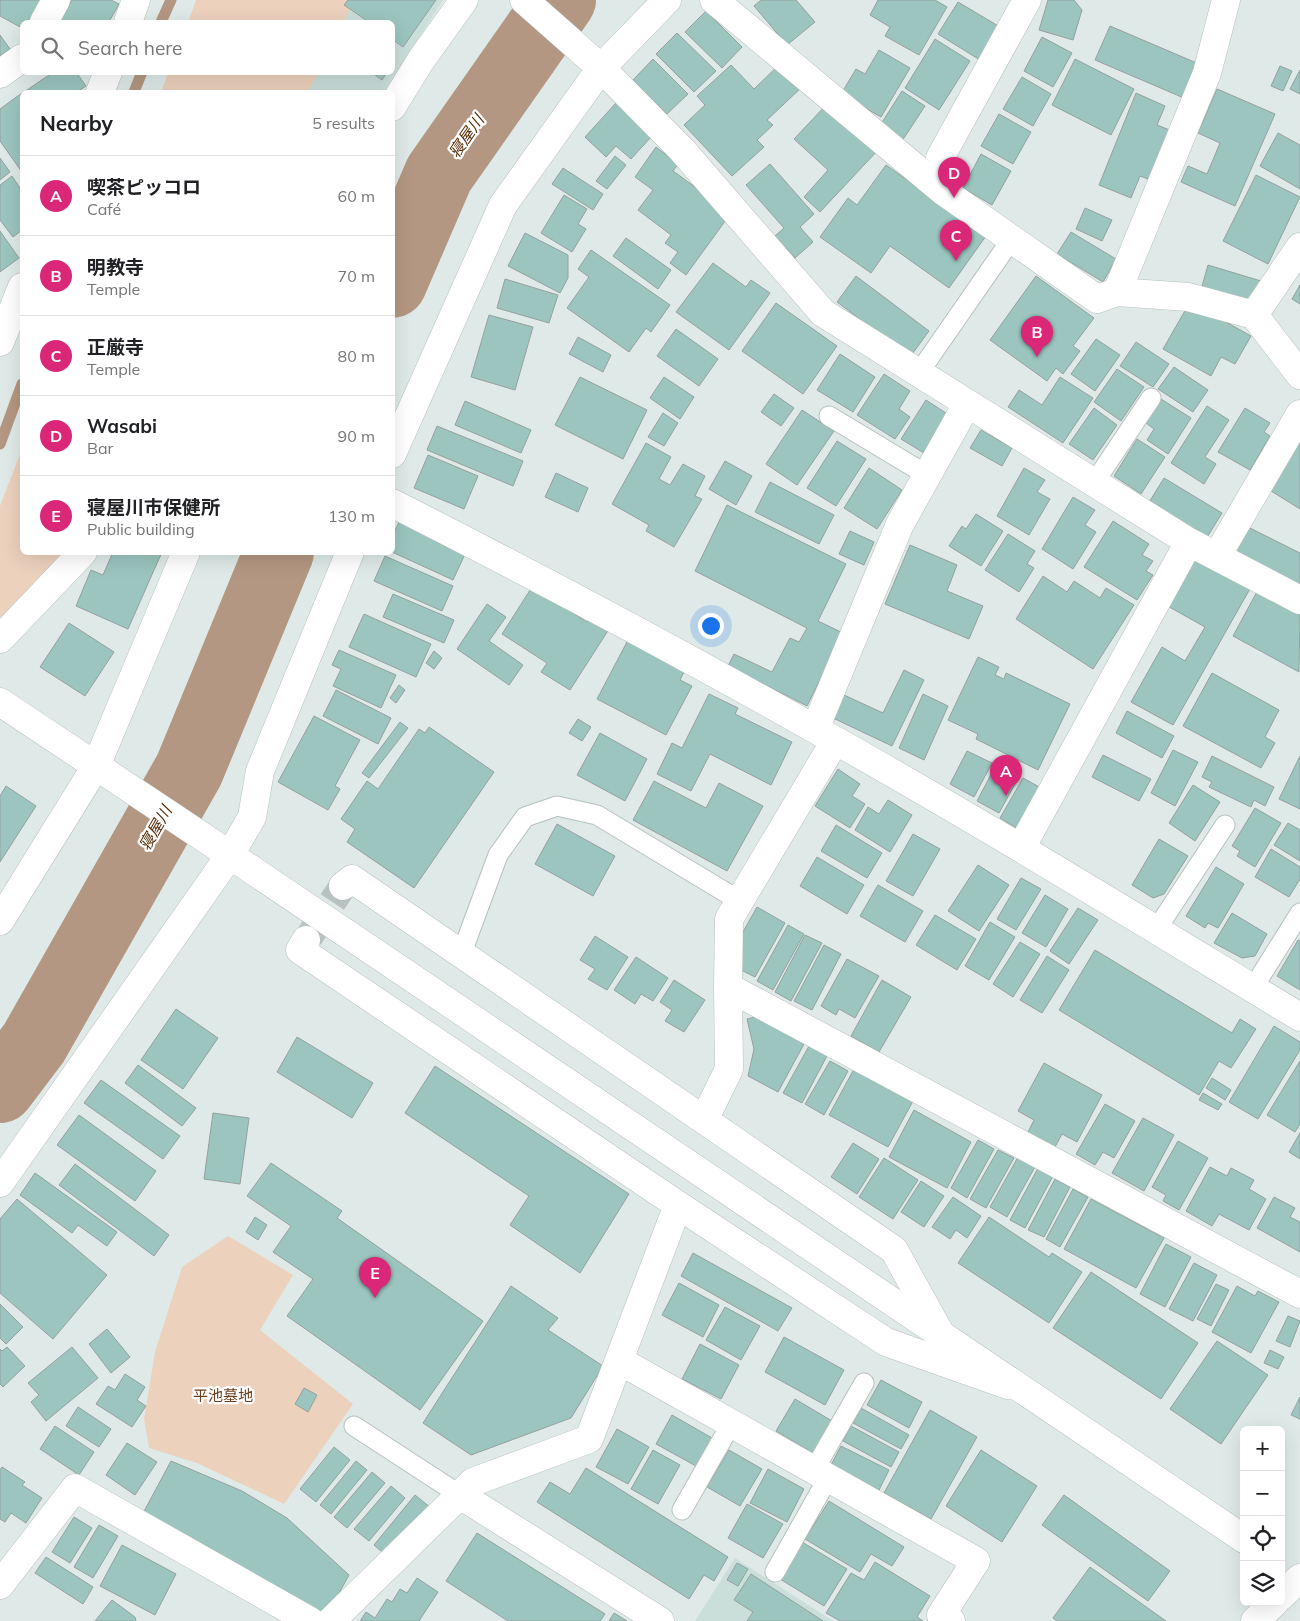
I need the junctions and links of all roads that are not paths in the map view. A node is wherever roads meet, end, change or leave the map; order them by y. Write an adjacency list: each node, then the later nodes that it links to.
1 (56, 0): 9 (street)
2 (136, 0): 10 (street)
3 (464, 0): 16 (street)
4 (524, 0): 12 (street)
5 (667, 0): 12 (street)
6 (714, 0): 17 (street)
7 (1027, 0): 17 (street)
8 (1226, 0): 21 (street)
9 (45, 20)
10 (129, 20)
11 (20, 59): 13 (street)
12 (594, 62): 24 (street); 30 (street)
13 (0, 74)
14 (107, 75): 15 (street)
15 (101, 90)
16 (395, 102)
17 (942, 191): 18 (street)
18 (1012, 240): 21 (street); 24 (lane)
19 (1300, 247): 22 (street)
20 (20, 292): 23 (street)
21 (1117, 292): 22 (street)
22 (1254, 315): 25 (street)
23 (0, 342)
24 (918, 374): 27 (street)
25 (1300, 375)
26 (1151, 398): 32 (lane)
27 (967, 404): 31 (street); 32 (street)
28 (1300, 414): 38 (street)
29 (828, 416): 31 (lane)
30 (395, 447)
31 (927, 475): 42 (street)
32 (1094, 483): 34 (street)
33 (395, 506): 42 (street)
34 (1189, 542): 38 (street); 45 (street)
35 (80, 555): 40 (street)
36 (185, 555): 43 (street)
37 (349, 555): 46 (street)
38 (1217, 556): 39 (street)
39 (1300, 600)
40 (0, 639)
41 (0, 702): 43 (street)
42 (825, 735): 45 (street); 48 (street)
43 (105, 772): 46 (street); 50 (street)
44 (1225, 826): 51 (lane)
45 (1021, 848): 51 (street)
46 (230, 854): 58 (street); 61 (street)
47 (343, 886): 53 (street)
48 (740, 901): 53 (lane); 54 (street)
49 (1300, 913): 55 (lane)
50 (0, 922)
51 (1156, 930): 55 (street)
52 (306, 940): 59 (street)
53 (461, 955): 57 (street)
54 (728, 986): 57 (street); 60 (street)
55 (1252, 988): 56 (street)
56 (1300, 1017)
57 (704, 1120): 61 (street)
58 (0, 1183)
59 (678, 1205): 62 (street); 64 (street)
60 (1300, 1294)
61 (940, 1333): 64 (street)
62 (620, 1362): 65 (street); 68 (street)
63 (864, 1383): 67 (lane)
64 (1026, 1391): 70 (street)
65 (731, 1424): 67 (street); 69 (lane)
66 (354, 1426): 68 (lane)
67 (821, 1474): 72 (lane); 80 (street)
68 (460, 1495): 78 (street); 79 (street)
69 (682, 1510)
70 (1240, 1536)
71 (1285, 1567): 73 (street)
72 (775, 1572)
73 (1300, 1578): 75 (street)
74 (0, 1585): 77 (street)
75 (1285, 1592)
76 (1271, 1606): 81 (street)
77 (310, 1621)
78 (331, 1621)
79 (660, 1621)
80 (951, 1621)
81 (1255, 1621)

